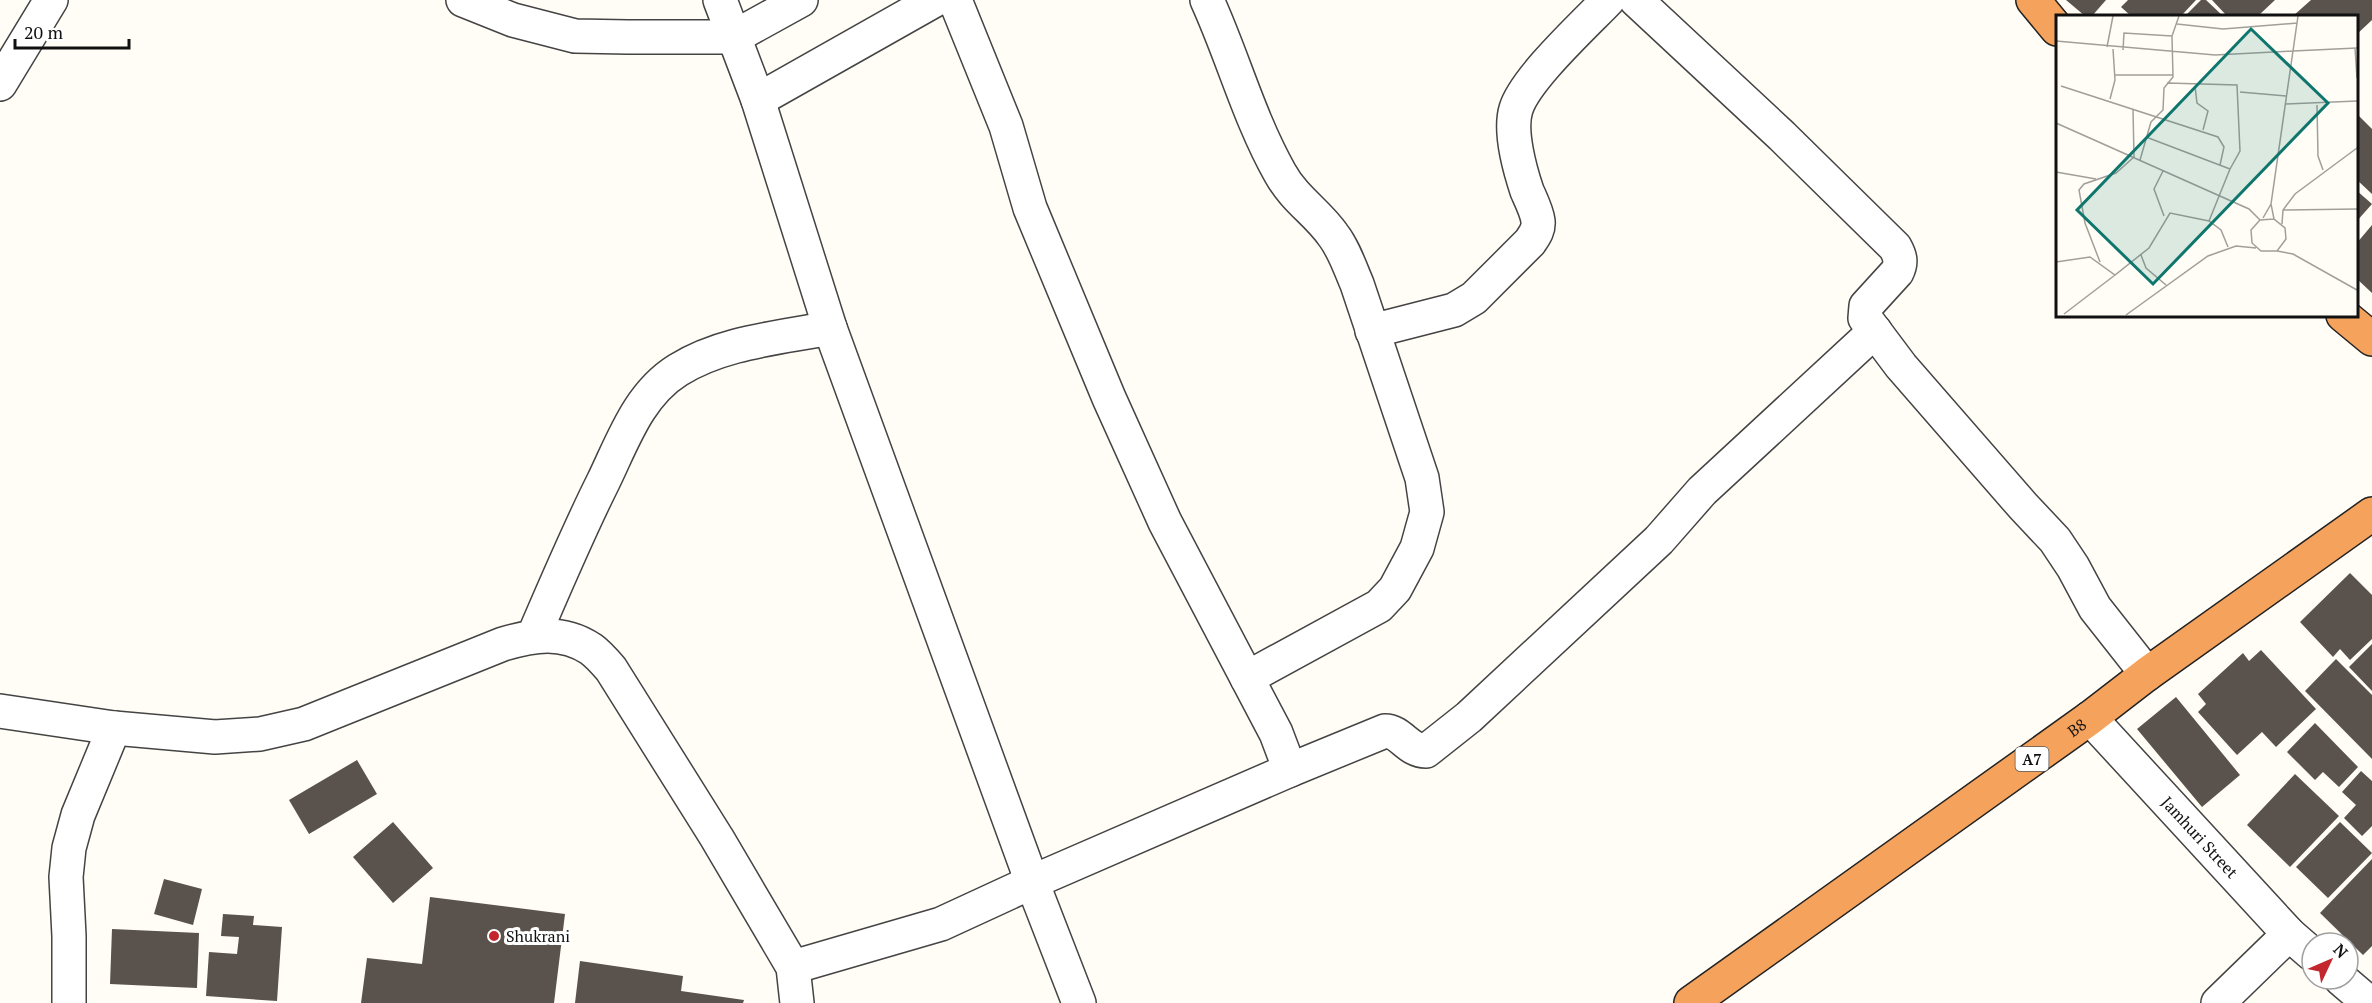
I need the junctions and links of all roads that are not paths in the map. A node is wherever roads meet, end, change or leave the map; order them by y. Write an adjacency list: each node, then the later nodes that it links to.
1 (51, 0): 13 (street)
2 (463, 0): 12 (street)
3 (720, 0): 12 (street)
4 (801, 0): 12 (street)
5 (935, 0): 14 (street)
6 (955, 0): 23 (street)
7 (1207, 0): 17 (street)
8 (1608, 0): 17 (street)
9 (1636, 0): 18 (street)
10 (2032, 0): 11 (highway)
11 (2056, 28)
12 (734, 37): 14 (street)
13 (0, 84)
14 (758, 100): 16 (street)
15 (2344, 316): 19 (highway)
16 (830, 328): 21 (street); 28 (street)
17 (1372, 331): 23 (street)
18 (1875, 331): 22 (street); 27 (street)
19 (2372, 339)
20 (2372, 514): 22 (highway, B8 / A7)
21 (534, 635): 26 (street); 30 (street)
22 (2147, 674): 25 (highway, B8 / A7)
23 (1247, 678): 27 (street)
24 (0, 711): 26 (street)
25 (2090, 718): 29 (street, Jamhuri Street); 35 (highway, B8 / A7)
26 (114, 728): 32 (street)
27 (1290, 770): 28 (street)
28 (1032, 882): 30 (street); 34 (street)
29 (2300, 944): 36 (street)
30 (793, 967): 33 (street)
31 (2355, 991): 37 (street)
32 (69, 1003)
33 (797, 1003)
34 (1078, 1003)
35 (1691, 1003)
36 (2217, 1003)
37 (2369, 1003)

